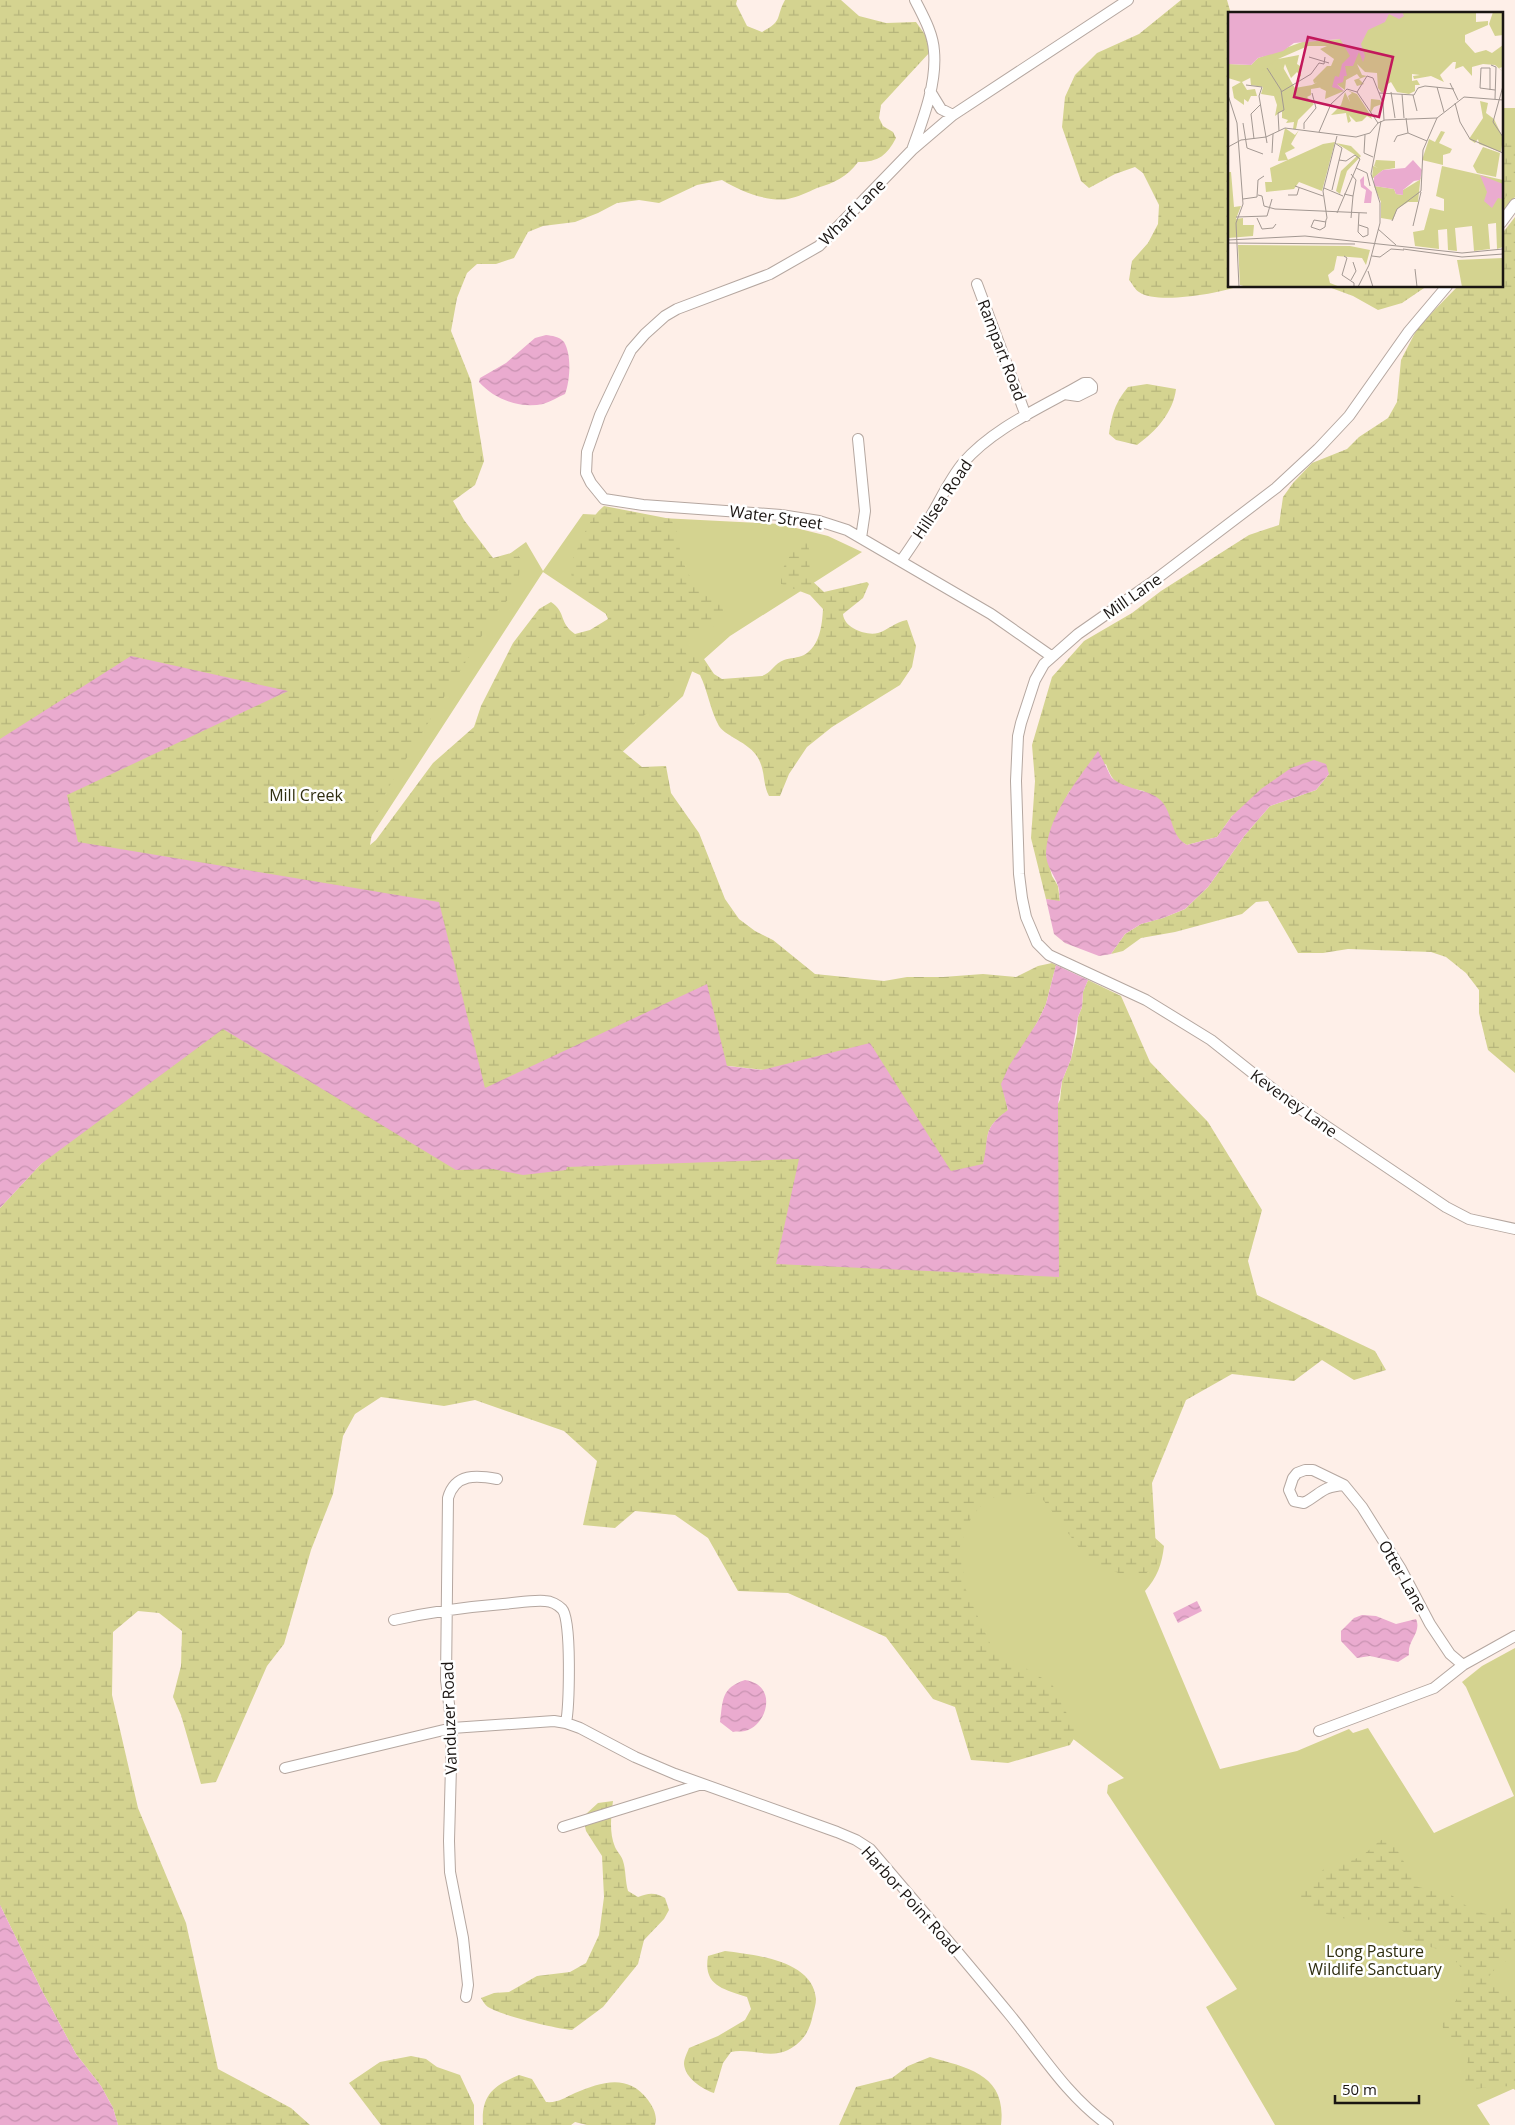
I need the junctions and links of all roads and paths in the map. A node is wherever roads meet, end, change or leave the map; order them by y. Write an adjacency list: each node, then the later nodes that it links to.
1 (915, 0): 3 (street)
2 (1128, 0): 4 (street, Wharf Lane)
3 (930, 91): 4 (street); 5 (street)
4 (953, 115): 5 (street, Wharf Lane)
5 (912, 150): 13 (street, Wharf Lane)
6 (1515, 204): 7 (street)
7 (1502, 222)
8 (976, 284): 11 (street, Rampart Road)
9 (1445, 288): 16 (street, Mill Lane)
10 (1064, 394): 11 (street, Hillsea Road)
11 (1026, 416): 15 (street, Hillsea Road)
12 (858, 439): 14 (street)
13 (587, 456): 14 (street, Water Street)
14 (861, 538): 15 (street, Water Street)
15 (901, 561): 16 (street, Water Street)
16 (1052, 656): 17 (street, Mill Lane)
17 (1076, 968): 18 (street, Keveney Lane)
18 (1515, 1229)
19 (497, 1480): 21 (street, Vanduzer Road)
20 (1344, 1485): 20 (street, Otter Lane); 24 (street, Otter Lane)
21 (447, 1611): 22 (street); 25 (street); 26 (street, Vanduzer Road)
22 (394, 1620)
23 (1515, 1636): 24 (street)
24 (1463, 1665): 27 (street)
25 (566, 1722): 26 (street); 29 (street, Harbor Point Road)
26 (452, 1728): 28 (street); 31 (street, Vanduzer Road)
27 (1319, 1731)
28 (285, 1768)
29 (702, 1784): 30 (street); 32 (street, Harbor Point Road)
30 (563, 1826)
31 (466, 1998)
32 (1108, 2125)

